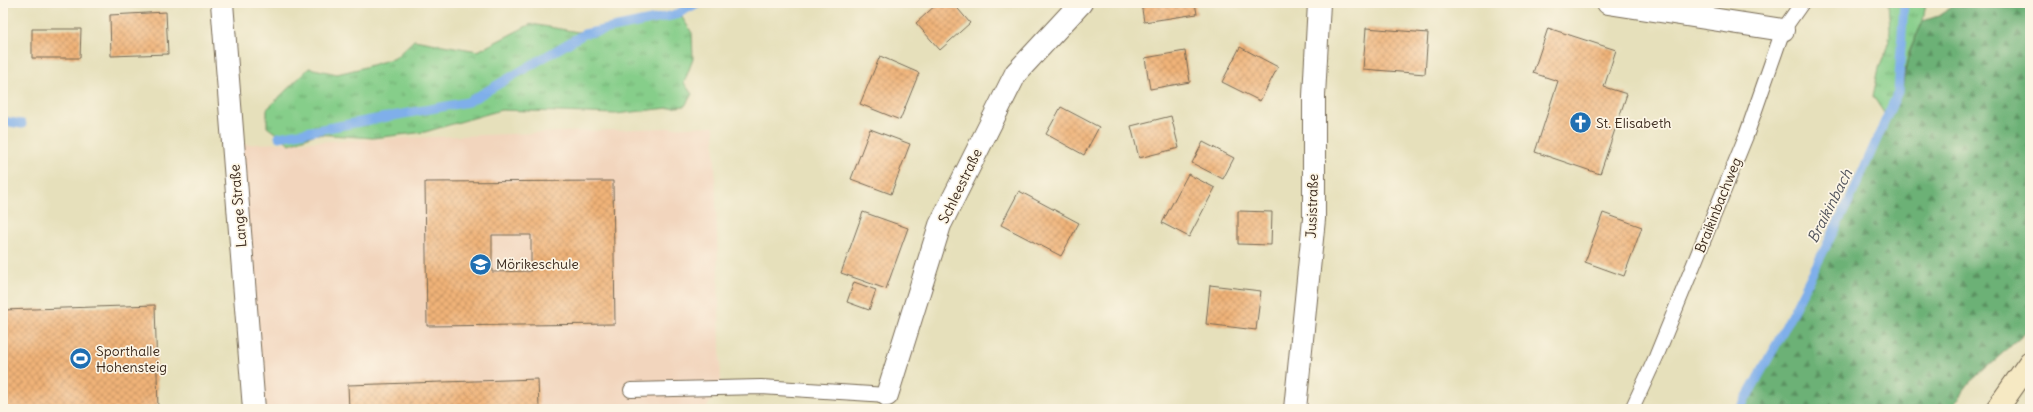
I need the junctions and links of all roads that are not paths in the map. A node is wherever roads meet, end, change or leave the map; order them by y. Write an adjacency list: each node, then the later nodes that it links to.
1 (222, 3): 10 (street, Lange Straße)
2 (1081, 3): 9 (street, Schleestraße)
3 (1320, 3): 11 (street, Jusistraße)
4 (1608, 3): 6 (street)
5 (1802, 3): 6 (lane, Braikinbachweg)
6 (1783, 30): 12 (lane, Braikinbachweg)
7 (2030, 362): 13 (street)
8 (631, 390): 9 (lane)
9 (887, 395)
10 (254, 409)
11 (1295, 409)
12 (1632, 409)
13 (1996, 409)

